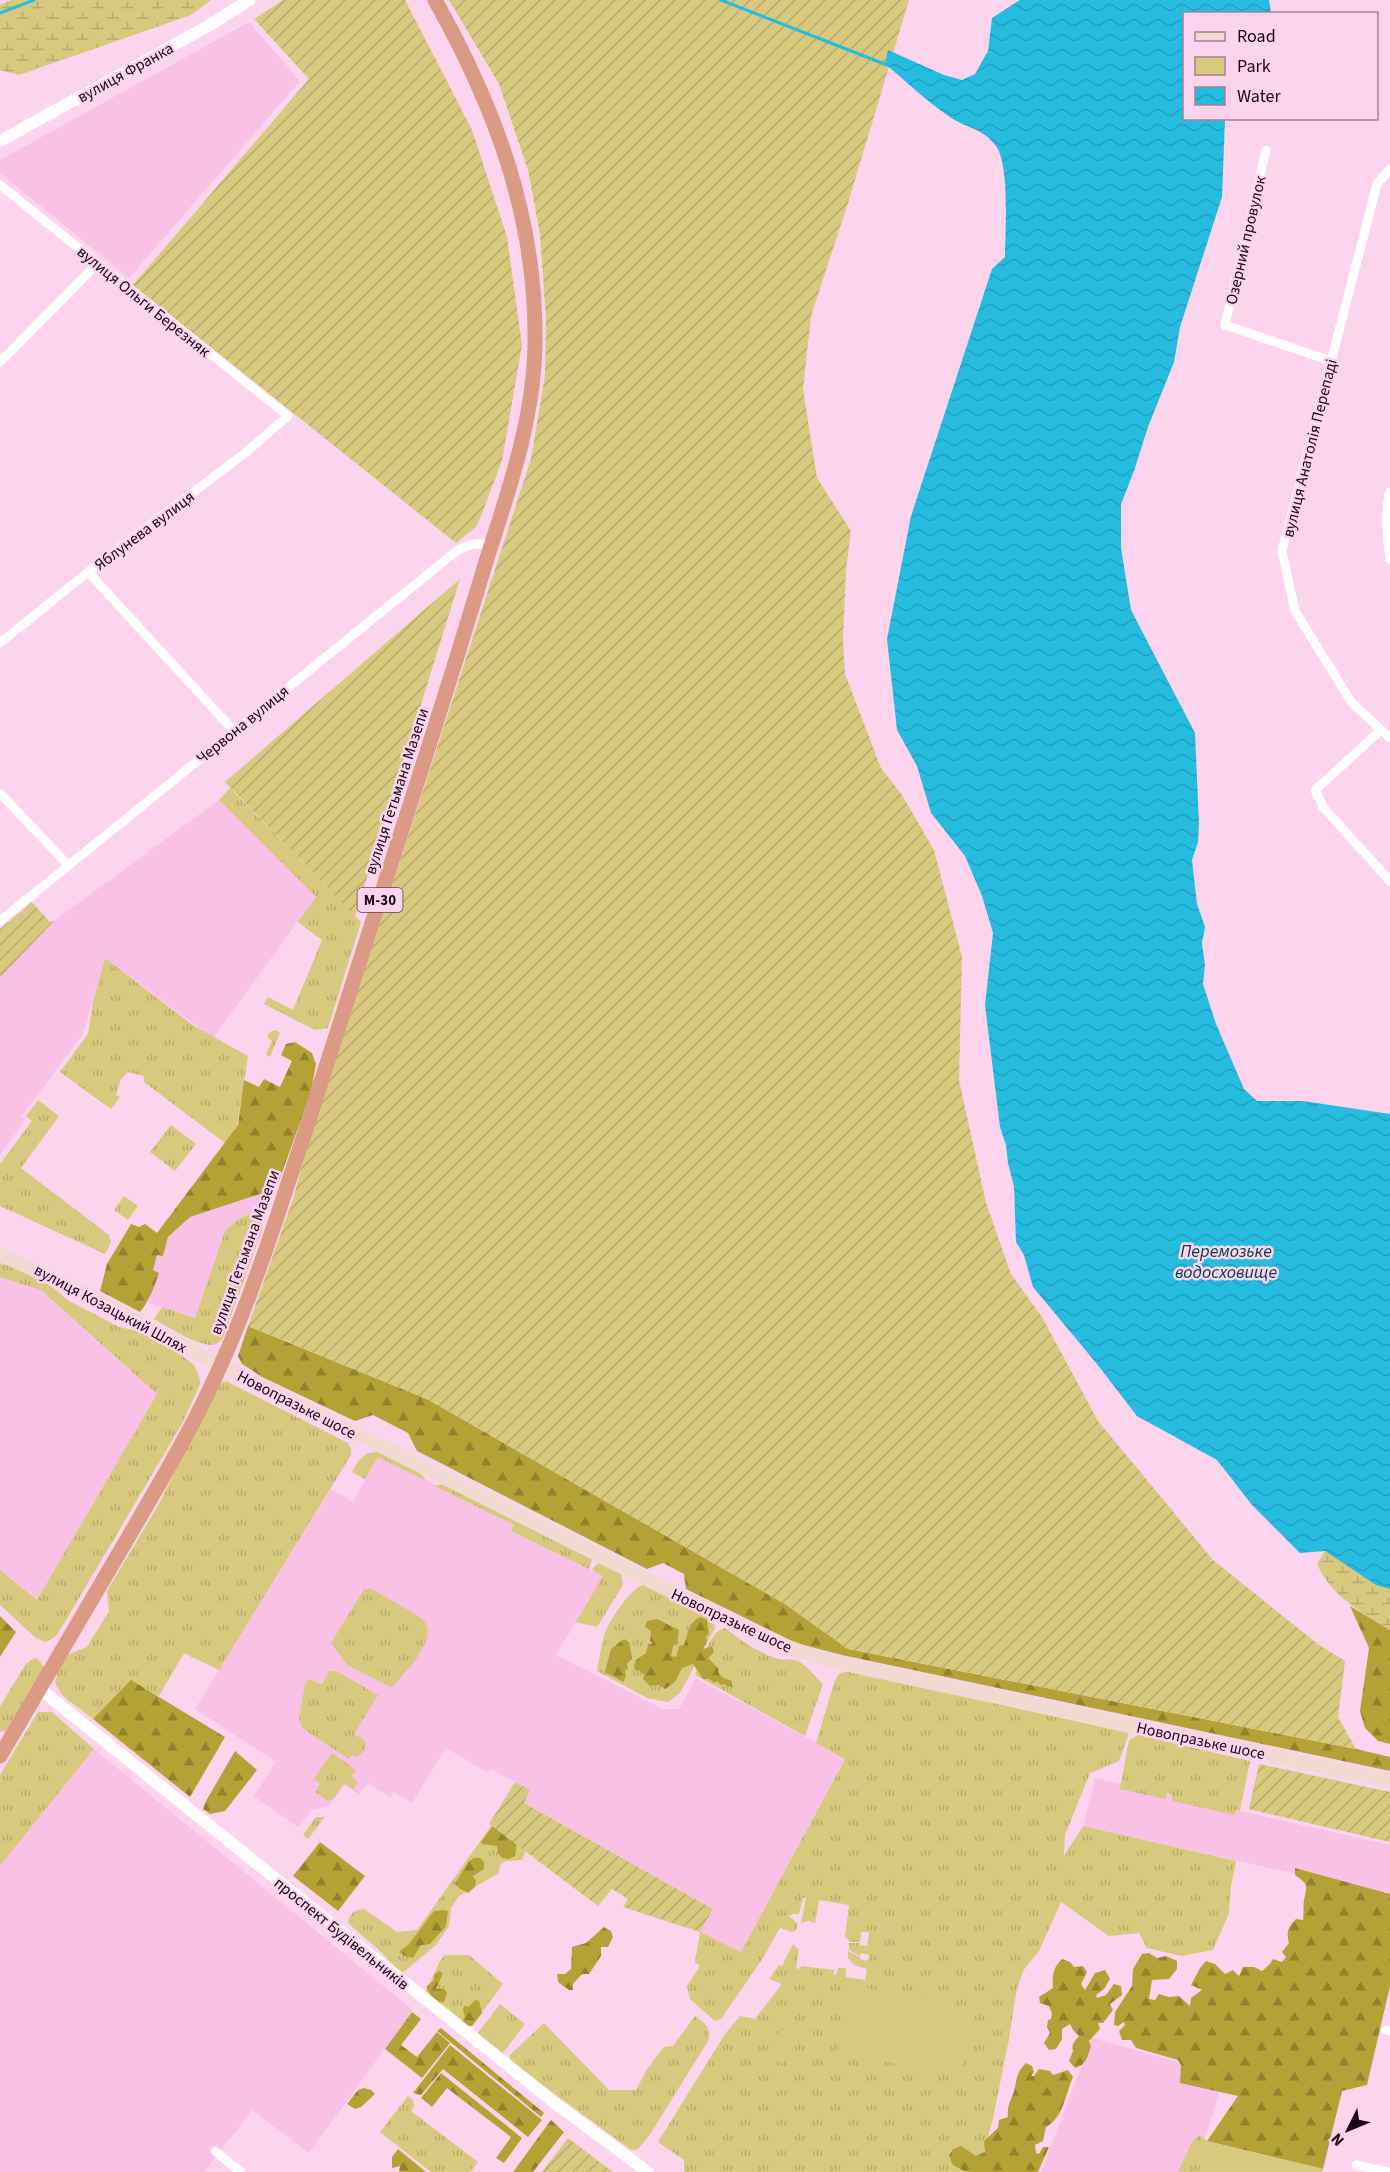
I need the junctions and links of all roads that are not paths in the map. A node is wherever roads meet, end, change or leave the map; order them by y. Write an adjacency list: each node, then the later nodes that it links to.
1 (249, 0): 3 (street, вулиця Франка)
2 (435, 0): 12 (highway, вулиця Гетьмана Мазепи / М-30)
3 (0, 141)
4 (1266, 150): 8 (street, Озерний провулок)
5 (1390, 169): 8 (street, вулиця Анатолія Перепаді)
6 (0, 185): 7 (street, вулиця Ольги Березняк)
7 (97, 264): 9 (street); 10 (street, вулиця Ольги Березняк)
8 (1331, 361): 17 (street, вулиця Анатолія Перепаді)
9 (0, 362)
10 (288, 416): 14 (street, Яблунева вулиця)
11 (1390, 492): 13 (street)
12 (492, 544): 16 (street, Червона вулиця); 24 (highway, вулиця Гетьмана Мазепи / М-30)
13 (1390, 559)
14 (88, 572): 15 (street, Яблунева вулиця); 16 (street)
15 (0, 643)
16 (234, 731): 20 (street, Червона вулиця)
17 (1380, 731): 18 (street, вулиця Анатолія Перепаді); 21 (street)
18 (1390, 738)
19 (0, 794): 20 (street)
20 (68, 865): 22 (street, Червона вулиця)
21 (1390, 881)
22 (0, 921)
23 (0, 1254): 24 (main road, вулиця Козацький Шлях)
24 (221, 1366): 25 (highway, вулиця Гетьмана Мазепи / М-30); 27 (main road, Новопразьке шосе)
25 (40, 1689): 26 (highway, вулиця Гетьмана Мазепи / М-30); 31 (street, проспект Будівельників)
26 (0, 1756)
27 (1390, 1781)
28 (215, 2151): 30 (street)
29 (1356, 2165): 32 (street)
30 (241, 2172)
31 (648, 2172)
32 (1388, 2172)

